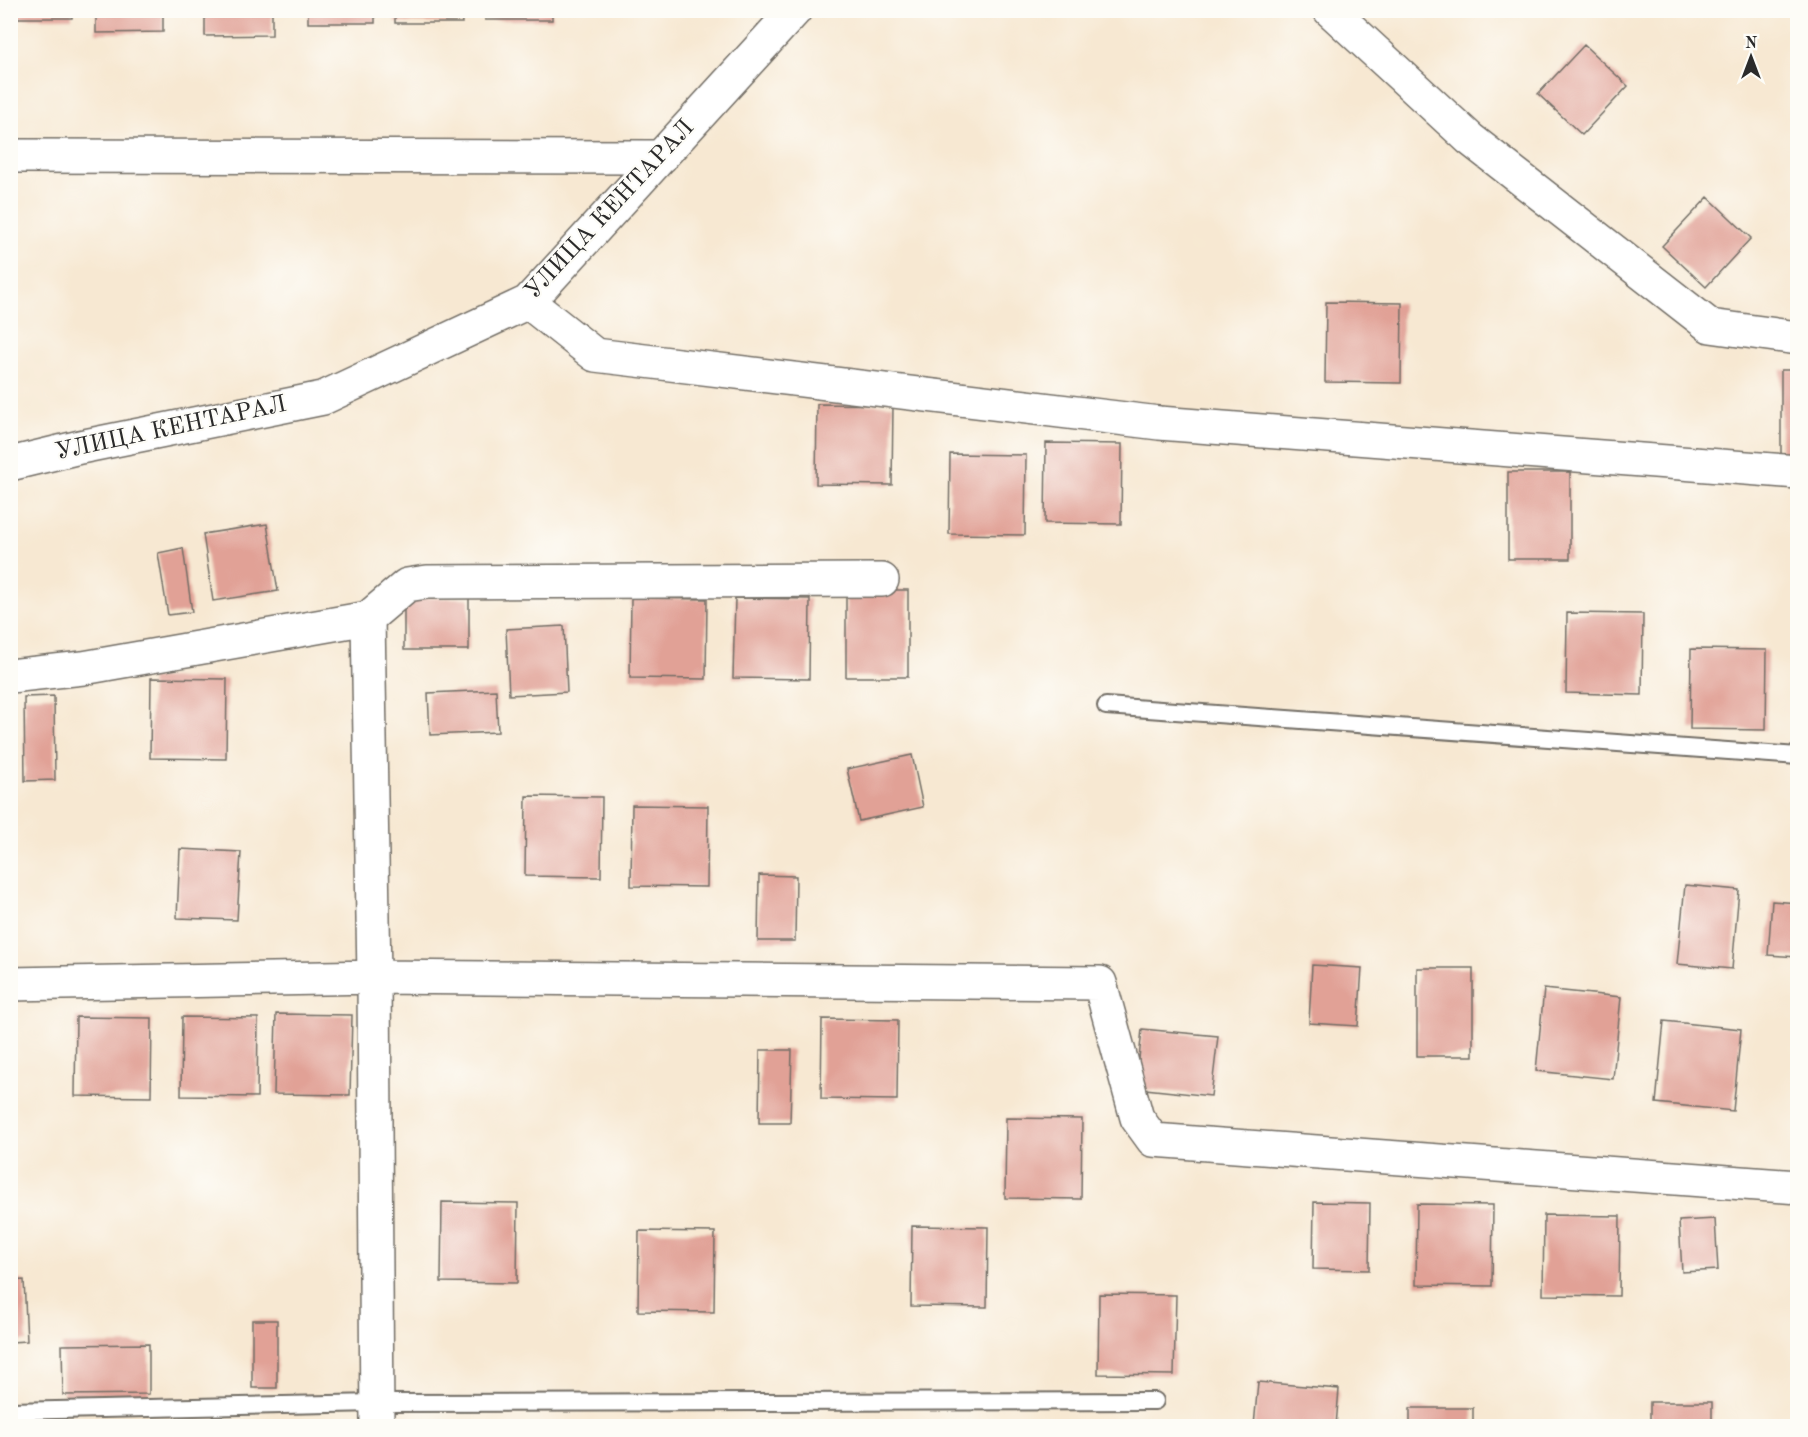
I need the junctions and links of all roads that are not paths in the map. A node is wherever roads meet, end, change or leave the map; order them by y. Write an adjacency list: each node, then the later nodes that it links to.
1 (795, 10): 4 (street, УЛИЦА КЕНТАРАЛ)
2 (1330, 10): 6 (street)
3 (10, 156): 4 (street)
4 (661, 157): 5 (street, УЛИЦА КЕНТАРАЛ)
5 (528, 302): 7 (street, УЛИЦА КЕНТАРАЛ); 8 (street)
6 (1797, 338)
7 (10, 464)
8 (1797, 472)
9 (882, 580): 10 (street)
10 (368, 618): 11 (street); 14 (street)
11 (10, 676)
12 (1106, 706): 13 (lane)
13 (1797, 756)
14 (374, 977): 15 (street); 16 (street); 19 (street)
15 (10, 984)
16 (1797, 1187)
17 (1155, 1401): 19 (lane)
18 (10, 1411): 19 (lane)
19 (377, 1415)

